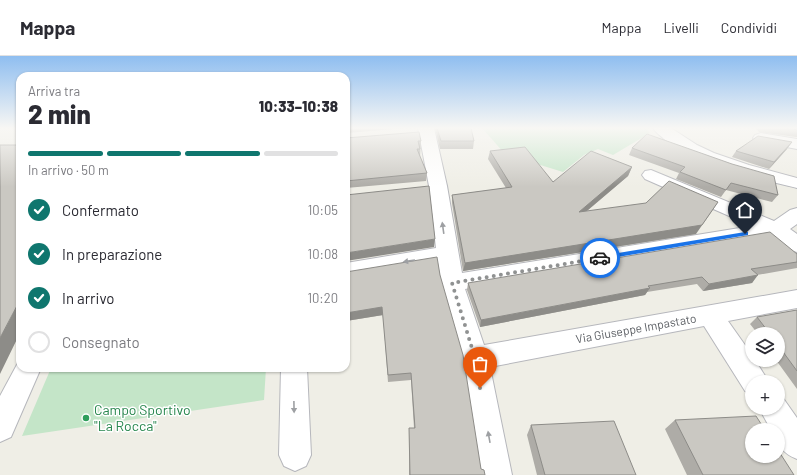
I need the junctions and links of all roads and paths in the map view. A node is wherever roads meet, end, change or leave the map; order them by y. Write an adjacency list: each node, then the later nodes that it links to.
1 (424, 148): 8 (street, one-way to 1)
2 (689, 148): 4 (street)
3 (651, 175): 6 (street)
4 (797, 183)
5 (797, 214): 6 (street)
6 (776, 229): 7 (street); 10 (street)
7 (797, 246)
8 (447, 254): 9 (street, one-way to 9); 10 (street)
9 (350, 270)
10 (452, 283): 13 (street)
11 (797, 299): 12 (street, Via Giuseppe Impastato)
12 (711, 316): 13 (street, Via Giuseppe Impastato); 16 (street)
13 (475, 358): 21 (street, one-way to 13)
14 (26, 372): 18 (street)
15 (294, 372): 20 (street, one-way to 20)
16 (751, 375)
17 (778, 415): 19 (street)
18 (0, 427)
19 (797, 444)
20 (295, 455)
21 (496, 475)

